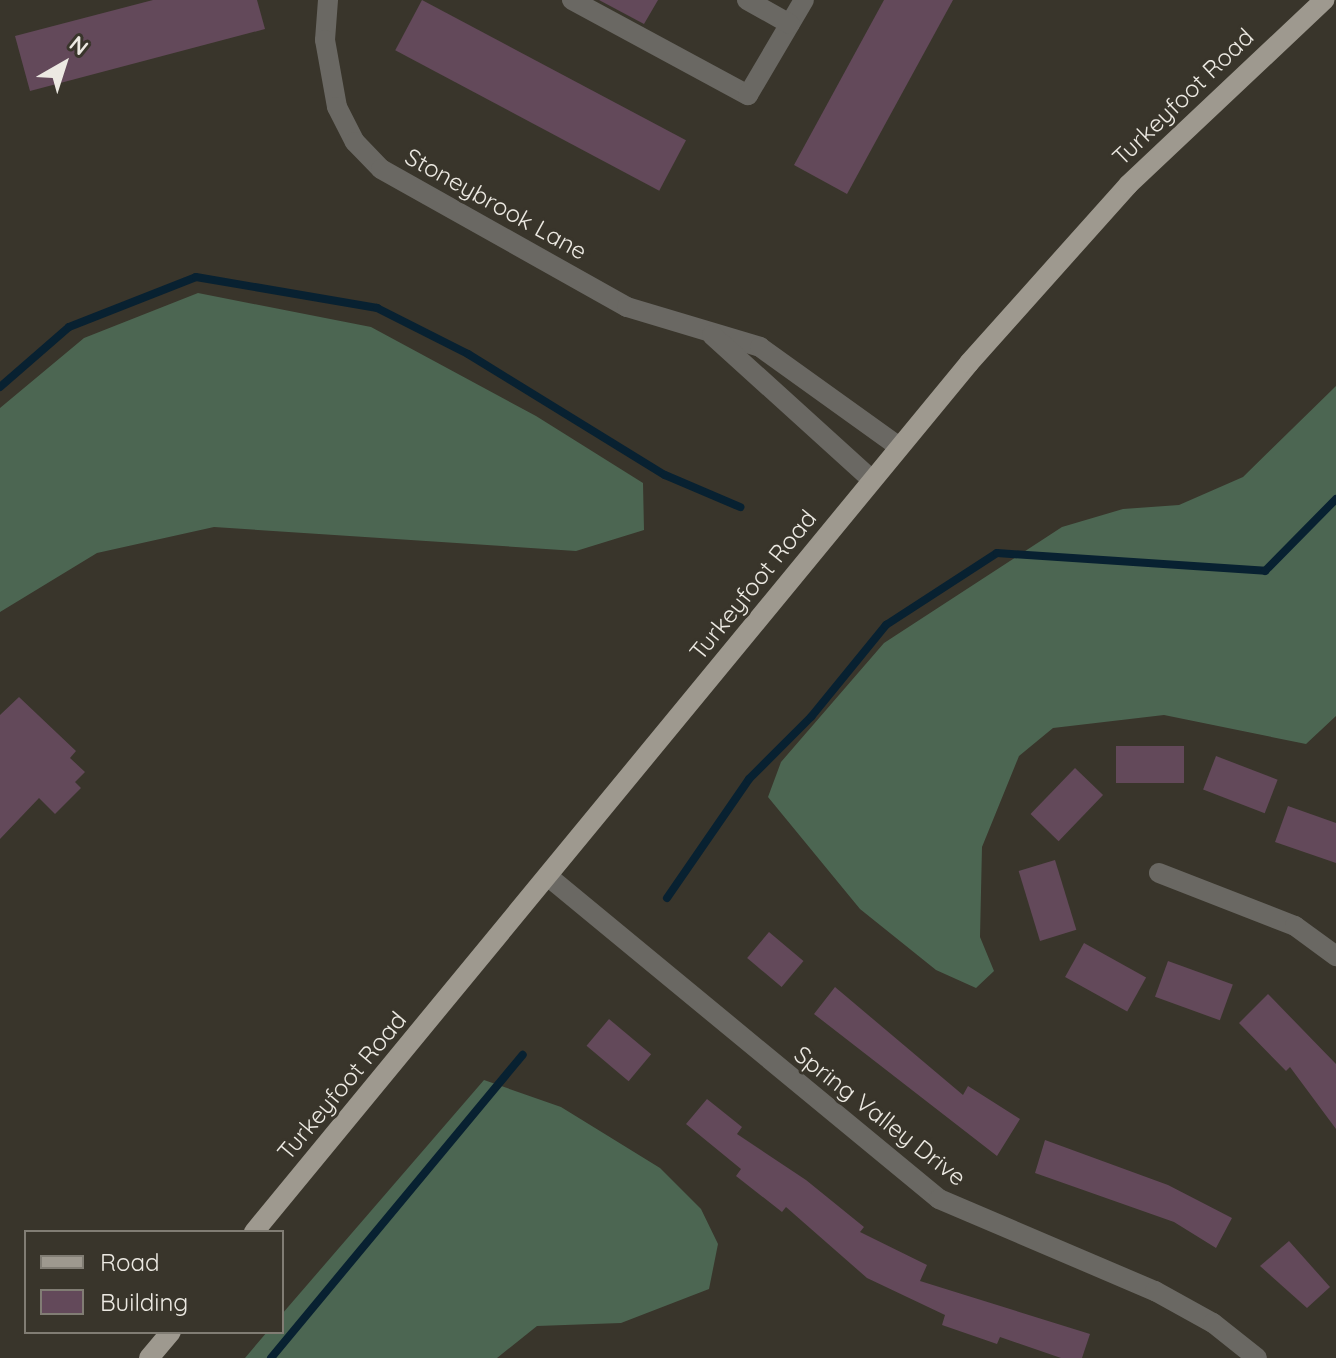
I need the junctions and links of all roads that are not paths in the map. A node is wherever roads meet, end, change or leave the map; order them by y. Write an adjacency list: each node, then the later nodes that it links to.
1 (328, 0): 7 (street, Stoneybrook Lane)
2 (572, 0): 6 (street)
3 (747, 0): 6 (street)
4 (804, 0): 6 (street)
5 (1324, 0): 8 (main road, Turkeyfoot Road)
6 (790, 24)
7 (712, 335): 8 (street, Stoneybrook Lane); 9 (street)
8 (898, 446): 9 (main road, Turkeyfoot Road)
9 (871, 479): 11 (main road, Turkeyfoot Road)
10 (1159, 873): 12 (street)
11 (550, 878): 13 (main road, Turkeyfoot Road); 16 (street, Spring Valley Drive)
12 (1336, 956)
13 (256, 1230)
14 (169, 1334): 15 (main road)
15 (149, 1358)
16 (1257, 1358)

